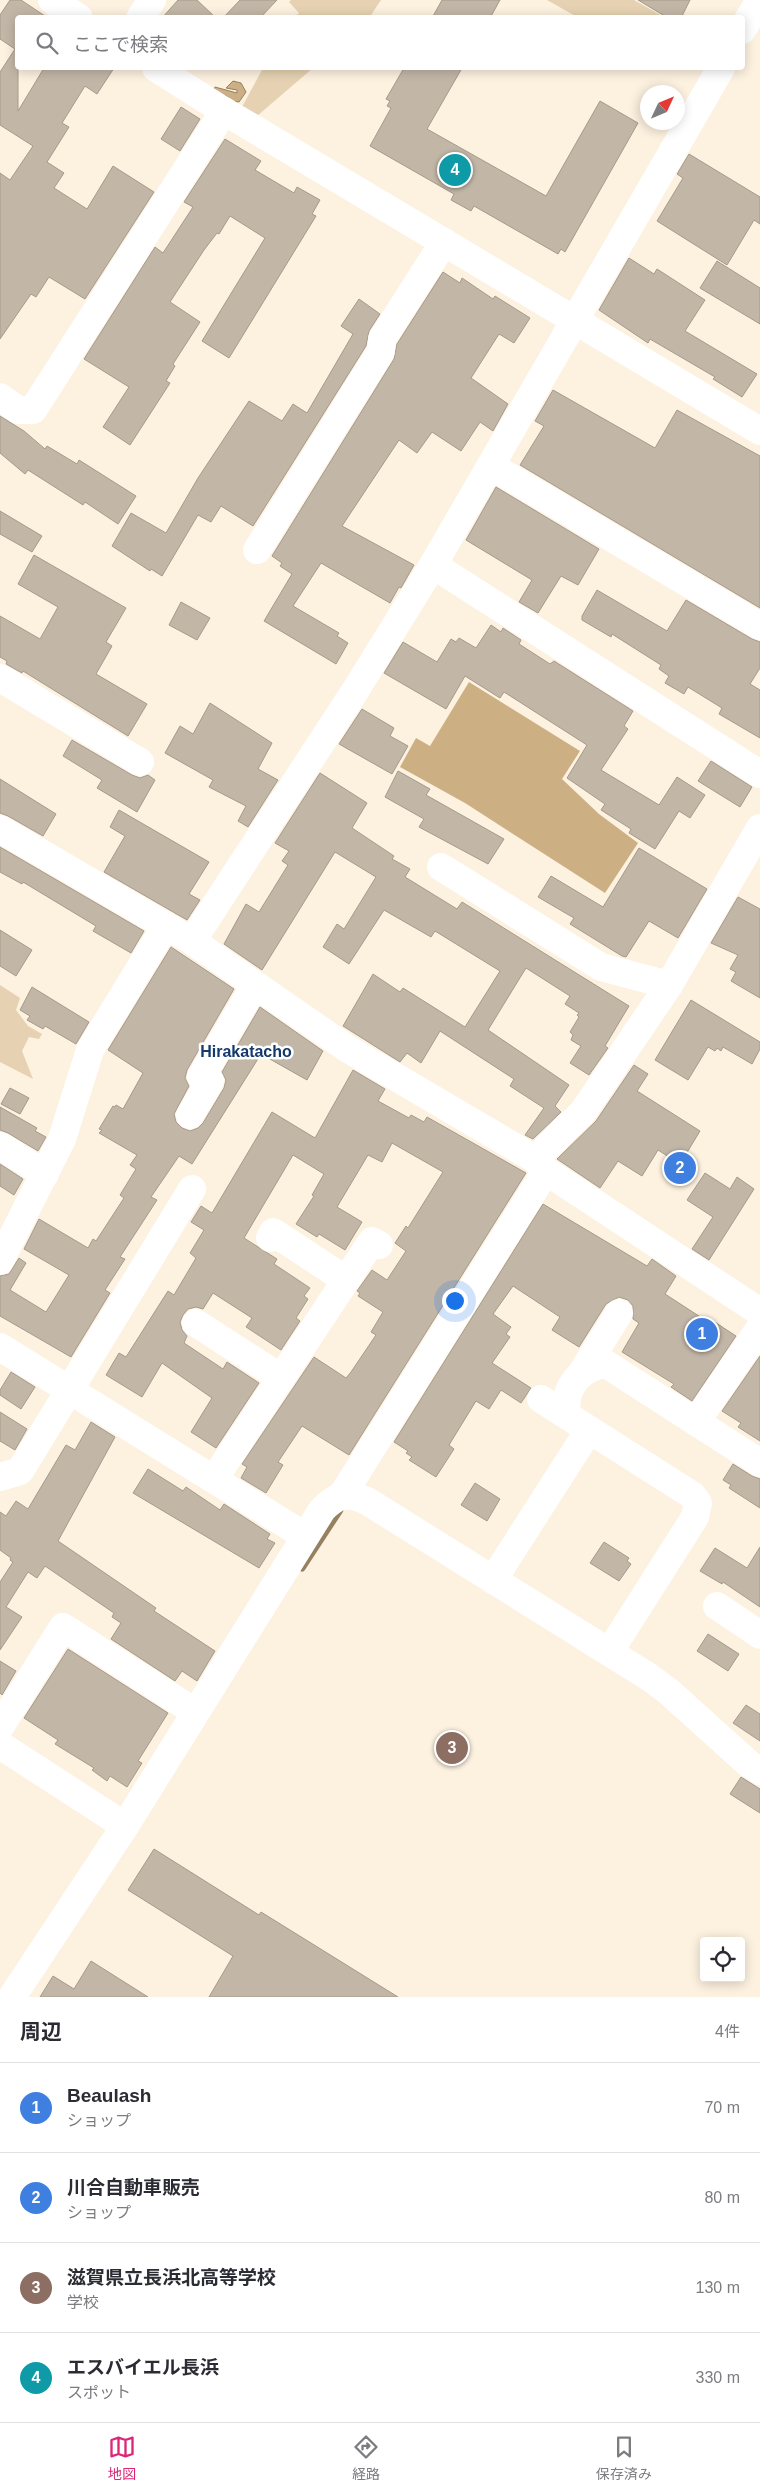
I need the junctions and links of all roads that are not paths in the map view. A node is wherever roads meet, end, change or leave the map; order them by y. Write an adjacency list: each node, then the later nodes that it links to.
1 (52, 0): 4 (street)
2 (152, 0): 5 (street)
3 (760, 0): 6 (street)
4 (74, 15)
5 (142, 15)
6 (745, 25)
7 (159, 70): 9 (street)
8 (719, 70): 11 (street)
9 (224, 111): 10 (street); 12 (street)
10 (444, 242): 11 (street); 15 (street)
11 (573, 321): 13 (street); 14 (street)
12 (0, 397)
13 (760, 431)
14 (491, 466): 16 (street); 17 (street)
15 (257, 550)
16 (433, 565): 20 (street); 25 (street)
17 (760, 626)
18 (0, 678): 19 (street)
19 (140, 762)
20 (760, 774)
21 (760, 828): 27 (street)
22 (0, 830): 24 (street)
23 (441, 867): 27 (street)
24 (165, 927): 25 (street); 31 (street)
25 (192, 941): 26 (street)
26 (255, 985): 28 (street); 30 (street)
27 (669, 985): 30 (street)
28 (190, 1115)
29 (0, 1146): 31 (street)
30 (540, 1165): 37 (street); 51 (street)
31 (44, 1174): 35 (street)
32 (192, 1189): 44 (street)
33 (270, 1238): 36 (street)
34 (379, 1245): 36 (street)
35 (3, 1247)
36 (346, 1280): 43 (street)
37 (760, 1312)
38 (618, 1313): 42 (street)
39 (196, 1323): 43 (street)
40 (760, 1328): 47 (street)
41 (0, 1347): 44 (street)
42 (581, 1374): 46 (street); 47 (street)
43 (281, 1378): 50 (street)
44 (69, 1389): 49 (street); 50 (street)
45 (541, 1399): 46 (street)
46 (578, 1422): 53 (street); 56 (street)
47 (696, 1422): 48 (street)
48 (760, 1463)
49 (0, 1477)
50 (214, 1479): 52 (street)
51 (344, 1494): 52 (street); 53 (street)
52 (305, 1536): 57 (street)
53 (493, 1580): 56 (street)
54 (717, 1606): 55 (street)
55 (760, 1635)
56 (610, 1651): 60 (street)
57 (195, 1712): 58 (street); 61 (street)
58 (0, 1727)
59 (0, 1745): 61 (street)
60 (760, 1771)
61 (125, 1826): 62 (street)
62 (12, 1997)

